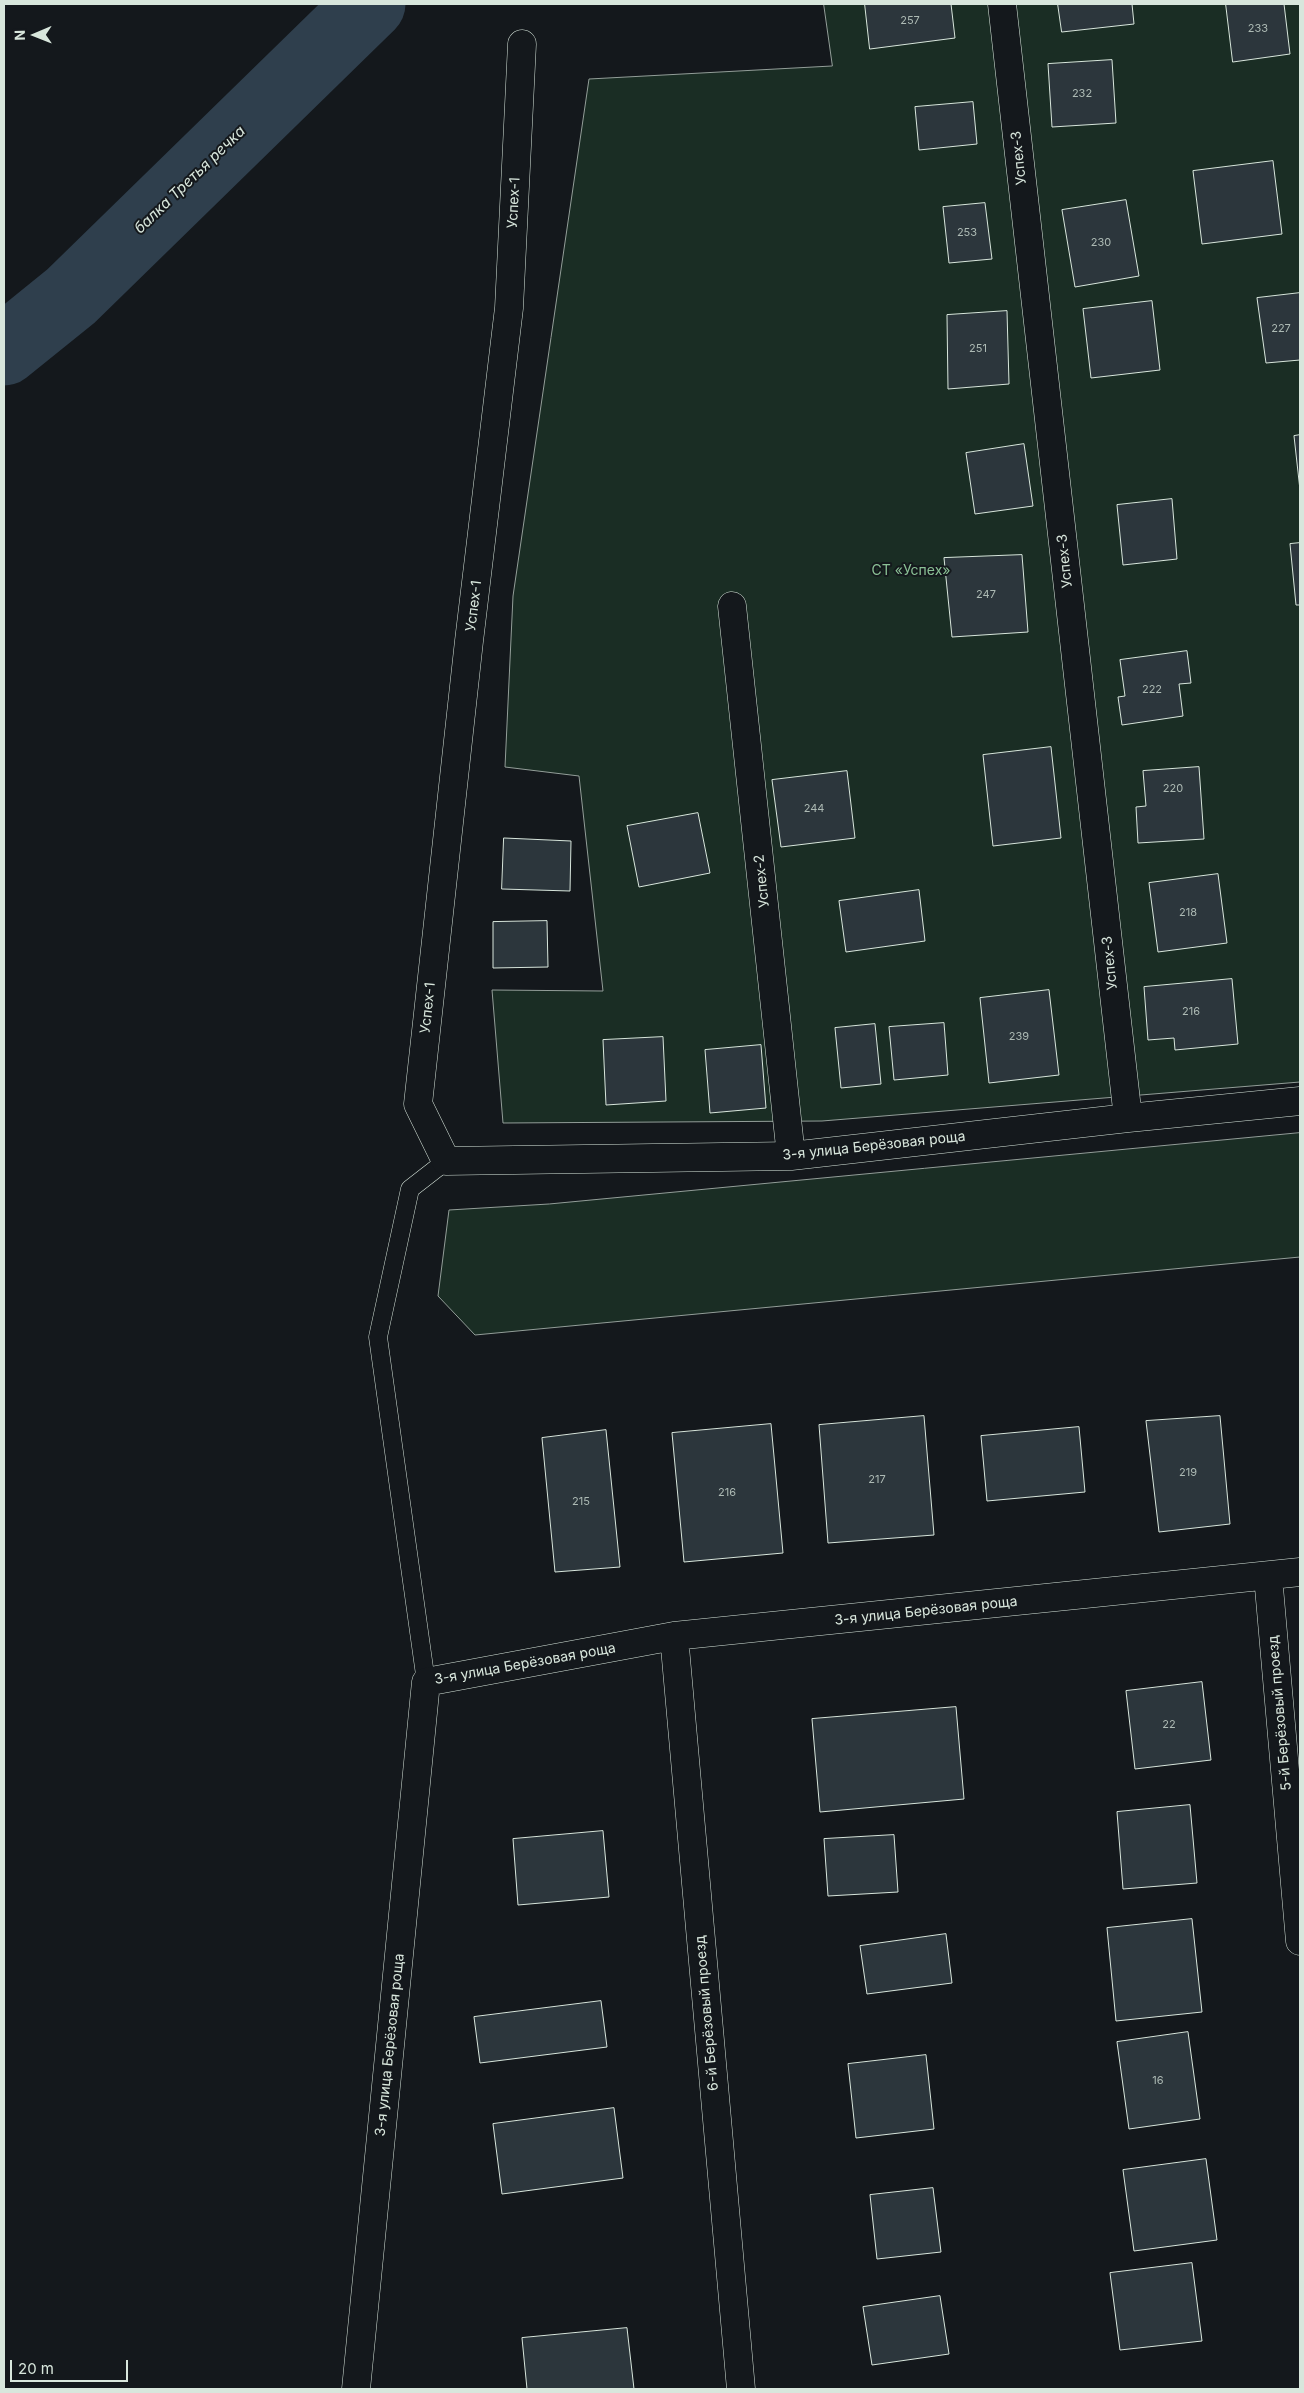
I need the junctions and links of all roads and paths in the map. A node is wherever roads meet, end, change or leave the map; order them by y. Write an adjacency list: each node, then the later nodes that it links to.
1 (1002, 4): 5 (street, Успех-3)
2 (522, 44): 7 (street, Успех-1)
3 (732, 606): 6 (street, Успех-2)
4 (1300, 1101): 5 (street, 3-я улица Берёзовая роща)
5 (1128, 1118): 6 (street, 3-я улица Берёзовая роща)
6 (791, 1156): 7 (street, 3-я улица Берёзовая роща)
7 (446, 1161): 11 (lane)
8 (1300, 1572): 9 (street, 3-я улица Берёзовая роща)
9 (1268, 1576): 10 (street, 3-я улица Берёзовая роща); 12 (street, 5-й Берёзовый проезд)
10 (674, 1636): 11 (street, 3-я улица Берёзовая роща); 14 (street, 6-й Берёзовый проезд)
11 (426, 1682): 13 (street, 3-я улица Берёзовая роща)
12 (1300, 1941)
13 (356, 2389)
14 (740, 2389)

